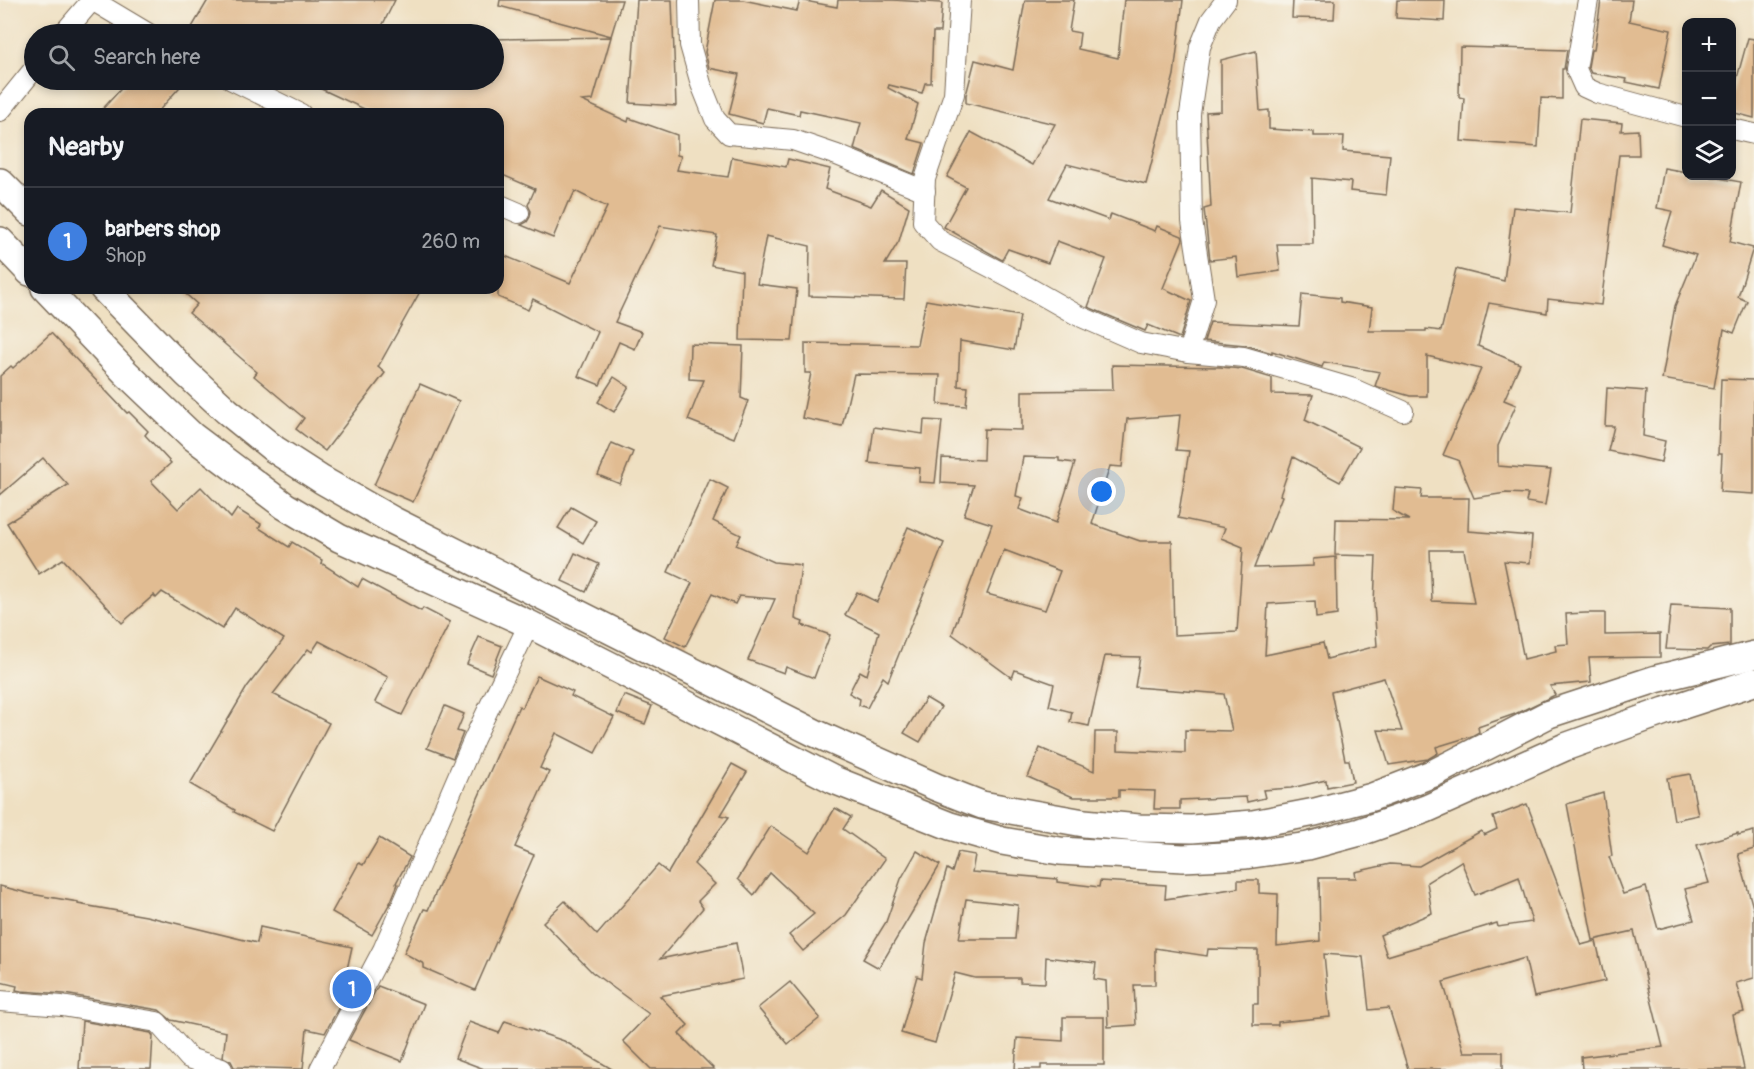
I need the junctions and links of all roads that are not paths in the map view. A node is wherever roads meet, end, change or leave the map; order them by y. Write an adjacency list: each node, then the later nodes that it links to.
1 (689, 0): 15 (street)
2 (960, 0): 15 (street)
3 (1226, 0): 23 (street)
4 (1588, 0): 11 (street)
5 (72, 24): 6 (street)
6 (132, 24)
7 (24, 81): 10 (street)
8 (252, 90): 9 (street)
9 (289, 108)
10 (0, 111)
11 (1682, 116)
12 (1736, 130): 13 (street)
13 (1754, 134)
14 (0, 182): 16 (main road)
15 (925, 191): 23 (street)
16 (24, 207)
17 (504, 207): 18 (street)
18 (519, 213)
19 (0, 241): 20 (main road)
20 (24, 266)
21 (51, 294): 25 (main road)
22 (109, 294): 26 (main road)
23 (1188, 352): 24 (street)
24 (1403, 411)
25 (529, 624): 27 (main road); 30 (street)
26 (1754, 655)
27 (1754, 682)
28 (0, 1001): 29 (street)
29 (222, 1069)
30 (320, 1069)

